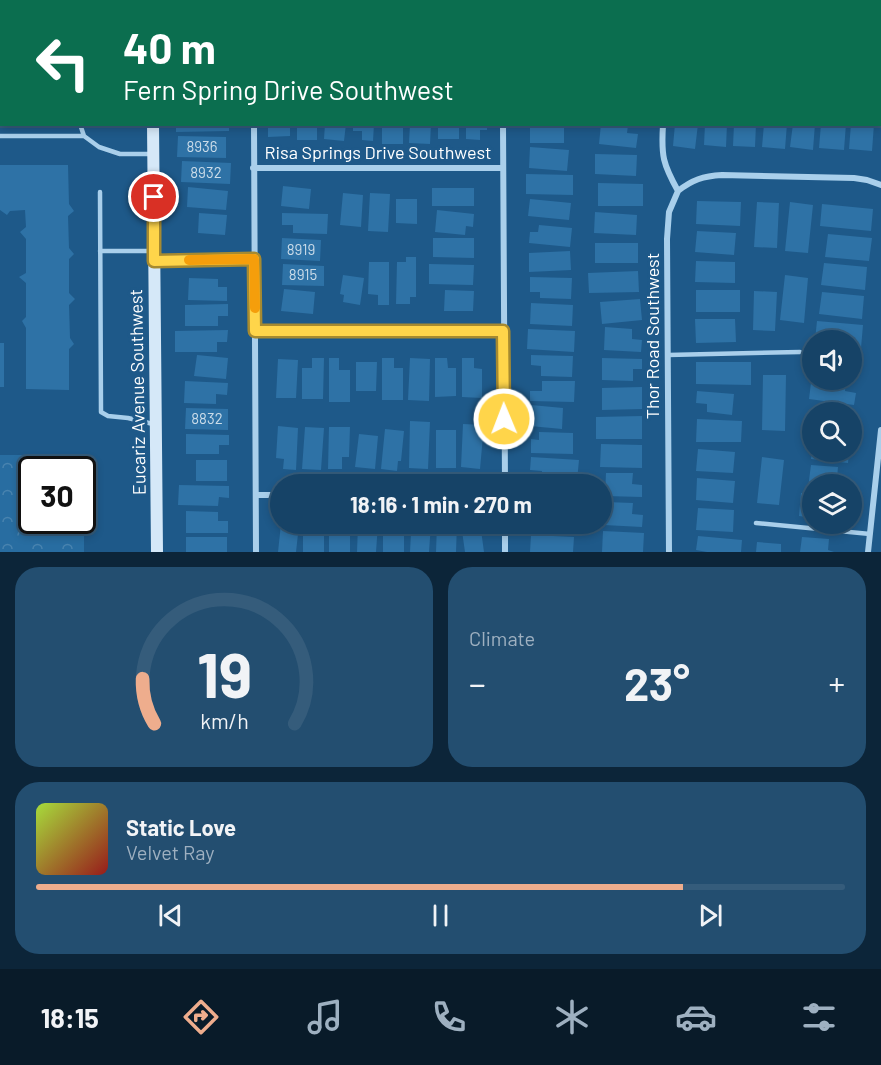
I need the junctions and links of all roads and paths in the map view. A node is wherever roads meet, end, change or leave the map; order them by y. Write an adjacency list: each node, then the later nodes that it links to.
1 (81, 126): 7 (lane)
2 (153, 126): 8 (street, Eucariz Avenue Southwest)
3 (254, 126): 9 (street)
4 (503, 126): 10 (street)
5 (663, 126): 12 (street)
6 (0, 136): 7 (lane)
7 (84, 136): 8 (lane)
8 (153, 154): 15 (street, Eucariz Avenue Southwest)
9 (253, 168): 10 (street, Risa Springs Drive Southwest); 16 (street)
10 (502, 168): 18 (street)
11 (881, 185): 12 (street)
12 (678, 191): 20 (street, Thor Road Southwest)
13 (100, 192): 14 (lane)
14 (100, 251): 15 (lane); 21 (lane)
15 (154, 256): 16 (street); 21 (street, Eucariz Avenue Southwest)
16 (254, 259): 17 (street)
17 (255, 331): 18 (street); 24 (street)
18 (503, 331): 23 (street)
19 (800, 352): 20 (lane)
20 (668, 355): 32 (street, Thor Road Southwest)
21 (156, 425): 29 (street, Eucariz Avenue Southwest)
22 (881, 430): 28 (street)
23 (505, 474)
24 (256, 495): 25 (street); 30 (street)
25 (270, 495)
26 (756, 523): 28 (lane)
27 (505, 534): 31 (street)
28 (870, 534): 33 (street)
29 (157, 552)
30 (256, 552)
31 (505, 552)
32 (669, 552)
33 (868, 552)

